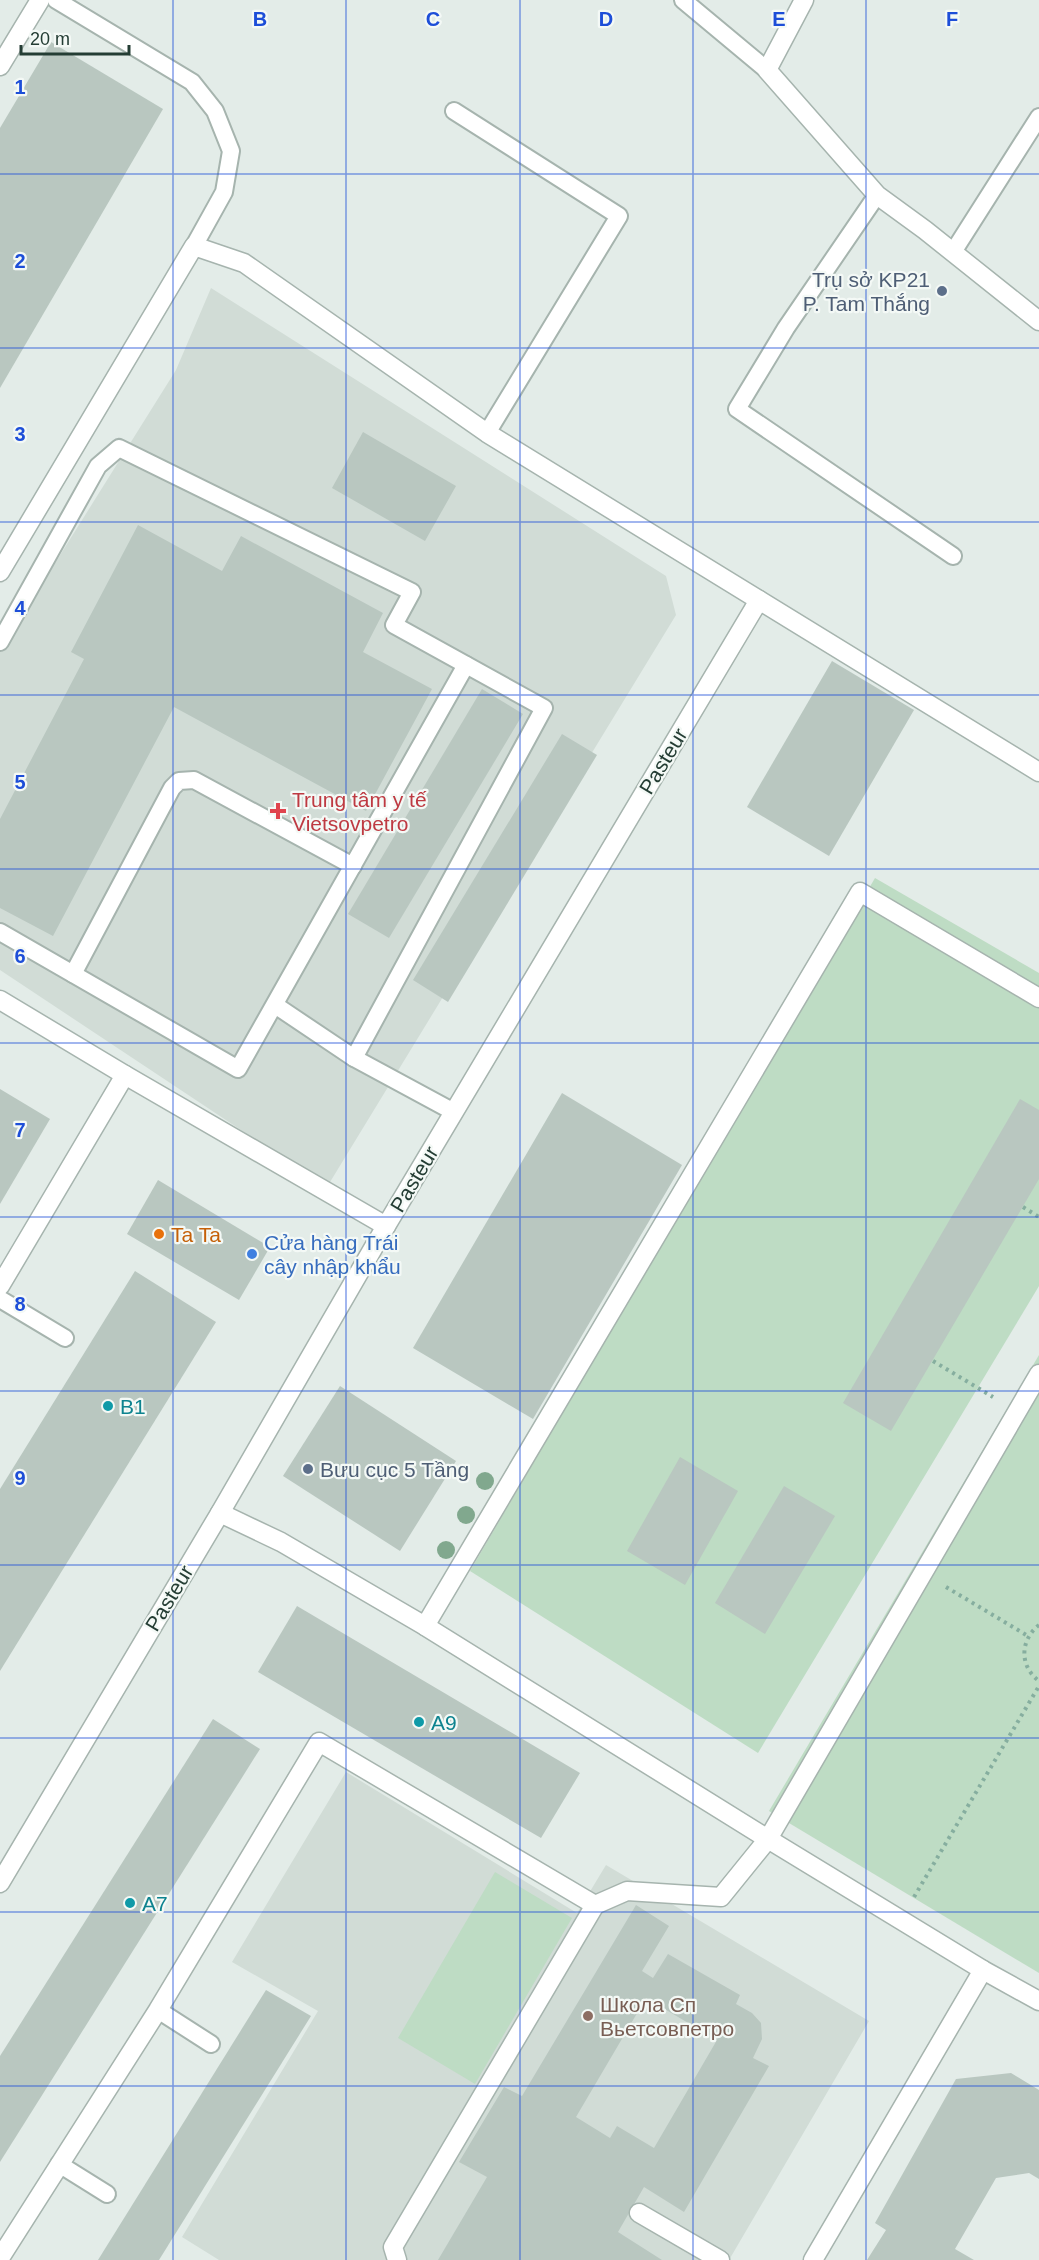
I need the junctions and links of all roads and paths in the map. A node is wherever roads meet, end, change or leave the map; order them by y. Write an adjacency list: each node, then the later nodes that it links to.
1 (40, 0): 5 (street)
2 (56, 0): 10 (lane)
3 (683, 0): 6 (lane)
4 (804, 0): 6 (street)
5 (0, 66)
6 (767, 70): 9 (street)
7 (454, 111): 13 (lane)
8 (1038, 122): 11 (lane)
9 (877, 195): 11 (street); 14 (lane)
10 (195, 246): 13 (street); 15 (street)
11 (953, 252): 12 (street)
12 (1039, 321)
13 (487, 433): 16 (street)
14 (954, 556)
15 (0, 572)
16 (759, 600): 19 (street); 28 (street, Pasteur)
17 (0, 642): 18 (lane)
18 (466, 665): 20 (lane); 26 (lane)
19 (1039, 772)
20 (353, 866): 22 (lane); 25 (lane)
21 (0, 932): 22 (lane)
22 (73, 974): 25 (lane)
23 (1039, 998): 41 (street)
24 (0, 1000): 27 (street)
25 (275, 1005): 26 (lane)
26 (354, 1058): 28 (lane)
27 (125, 1075): 31 (street); 32 (street)
28 (454, 1112): 31 (street, Pasteur)
29 (1023, 1207): 30 (path)
30 (1039, 1217)
31 (386, 1226): 38 (street, Pasteur)
32 (0, 1286)
33 (0, 1299): 34 (lane)
34 (65, 1338)
35 (933, 1361): 37 (path)
36 (1039, 1374): 37 (street)
37 (1017, 1412): 39 (street)
38 (220, 1513): 41 (street); 46 (street, Pasteur)
39 (922, 1573): 42 (path); 45 (street)
40 (1039, 1625): 42 (path)
41 (425, 1626): 45 (street)
42 (1028, 1636): 43 (path)
43 (1039, 1681)
44 (1039, 1686): 48 (path)
45 (768, 1839): 47 (street); 48 (street)
46 (0, 1884)
47 (595, 1905): 51 (street); 57 (street)
48 (901, 1919): 49 (street)
49 (983, 1970): 50 (street); 59 (street)
50 (1039, 2001)
51 (158, 2010): 52 (lane); 53 (street)
52 (211, 2043)
53 (59, 2164): 54 (lane); 56 (street)
54 (107, 2194)
55 (639, 2213): 58 (street)
56 (0, 2258)
57 (397, 2260)
58 (720, 2260)
59 (813, 2260)

